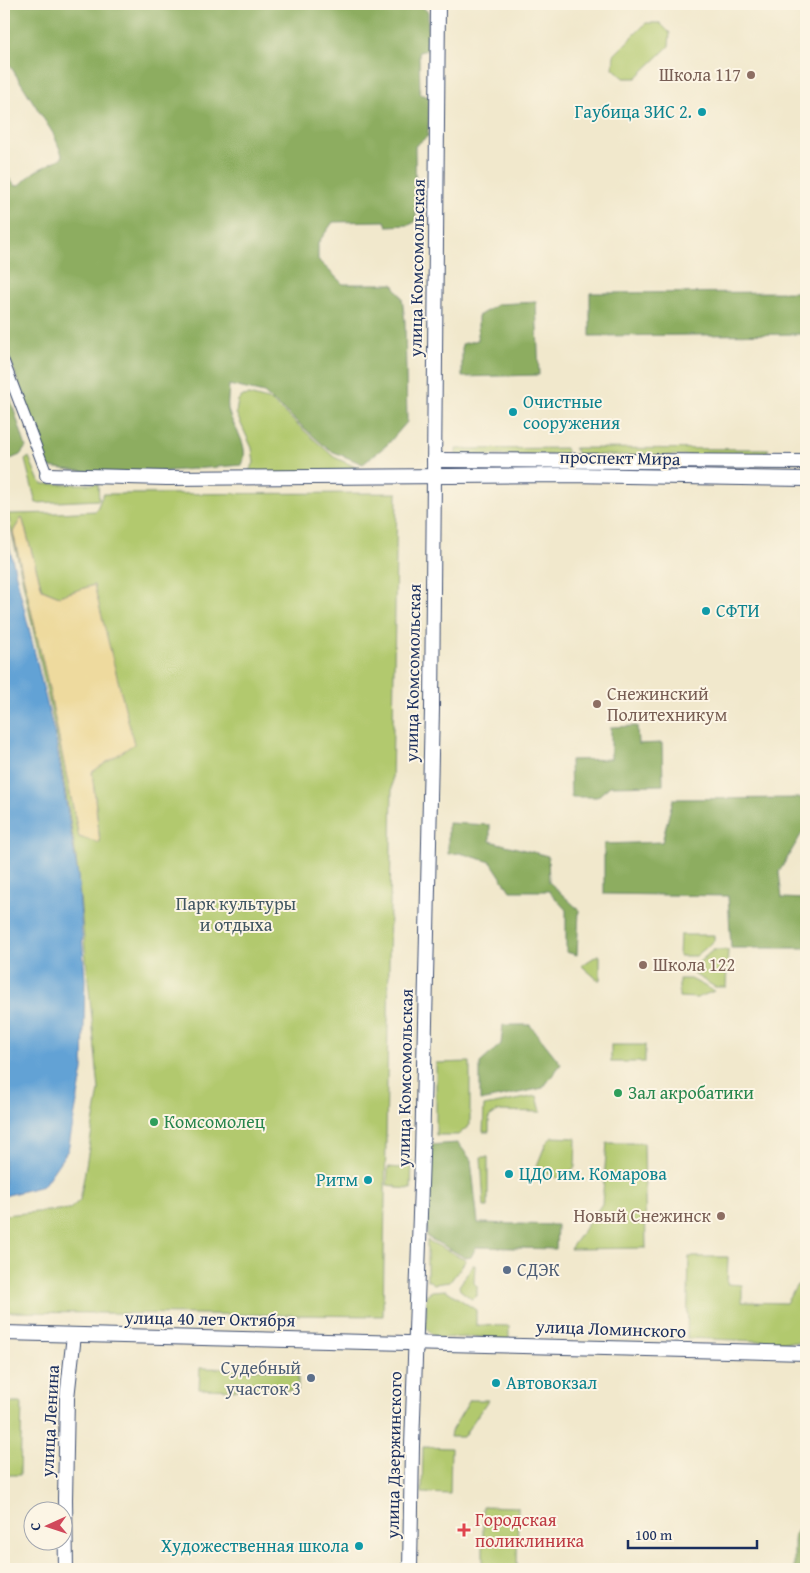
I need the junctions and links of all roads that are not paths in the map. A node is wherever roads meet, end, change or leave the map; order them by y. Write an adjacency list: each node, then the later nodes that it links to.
1 (438, 4): 3 (street, улица Комсомольская)
2 (4, 362): 7 (street)
3 (434, 460): 4 (street, проспект Мира); 8 (street, улица Комсомольская)
4 (570, 460): 5 (street, проспект Мира); 9 (street)
5 (750, 462): 6 (street, проспект Мира); 10 (street)
6 (806, 462)
7 (47, 475): 8 (street, проспект Мира)
8 (433, 475): 9 (street, проспект Мира); 14 (street, улица Комсомольская)
9 (570, 475): 10 (street, проспект Мира)
10 (750, 479): 11 (street, проспект Мира)
11 (806, 479)
12 (4, 1332): 13 (street, улица 40 лет Октября)
13 (74, 1335): 14 (street, улица 40 лет Октября); 16 (street, улица Ленина)
14 (415, 1342): 15 (street, улица Ломинского); 17 (street, улица Дзержинского)
15 (806, 1353)
16 (66, 1569)
17 (410, 1569)

